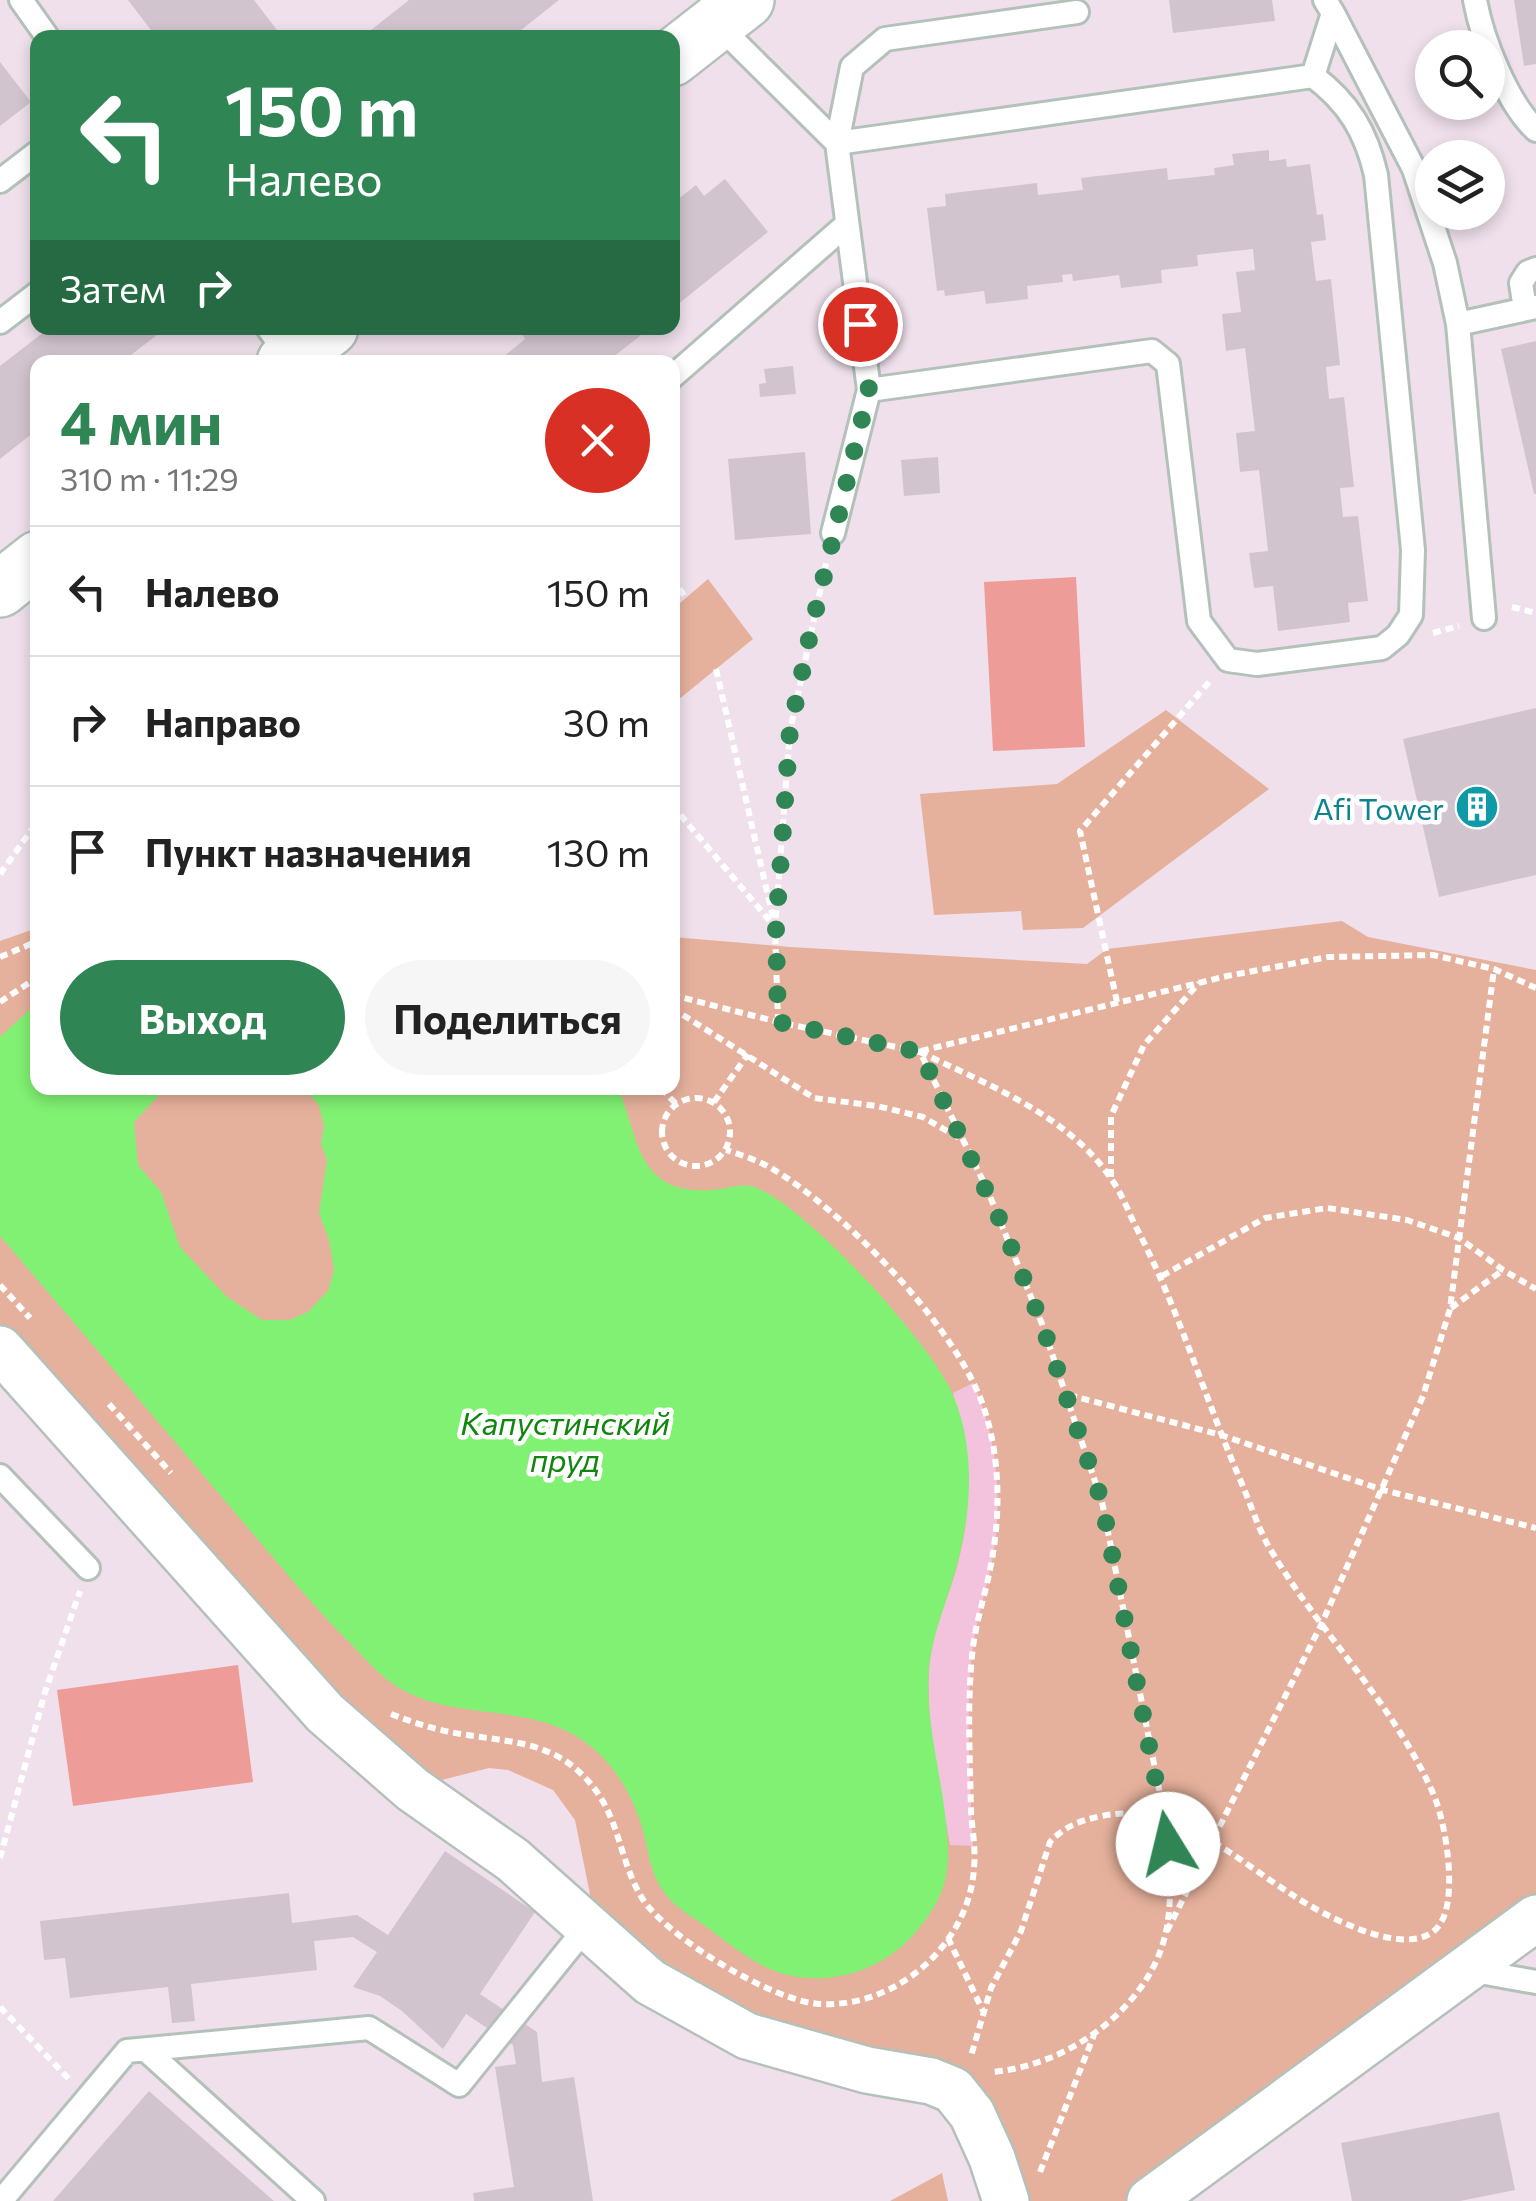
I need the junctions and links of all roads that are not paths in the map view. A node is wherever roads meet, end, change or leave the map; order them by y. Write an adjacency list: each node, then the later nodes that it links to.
1 (21, 0): 6 (lane)
2 (1475, 0): 9 (lane)
3 (1329, 6): 8 (lane); 18 (lane)
4 (731, 12): 7 (street); 10 (lane)
5 (1077, 12): 10 (lane)
6 (42, 30)
7 (680, 52)
8 (1313, 76): 10 (lane); 20 (lane)
9 (1536, 130)
10 (837, 143): 13 (lane)
11 (30, 158): 12 (lane)
12 (0, 181)
13 (847, 224): 19 (lane); 20 (lane)
14 (1536, 270): 16 (lane)
15 (30, 299): 17 (lane)
16 (1530, 308): 18 (lane)
17 (0, 322)
18 (1458, 324): 24 (lane)
19 (680, 371)
20 (869, 390): 21 (lane)
21 (833, 534)
22 (30, 565): 23 (street)
23 (0, 589)
24 (1484, 618)
25 (16, 1334): 29 (street)
26 (0, 1476): 27 (lane)
27 (88, 1568)
28 (1536, 1918): 30 (street)
29 (588, 1925): 32 (lane); 33 (street)
30 (1466, 1970): 31 (lane); 36 (street)
31 (1536, 1982)
32 (146, 2050): 34 (lane); 35 (lane)
33 (1020, 2192)
34 (1, 2201)
35 (313, 2201)
36 (1150, 2201)

